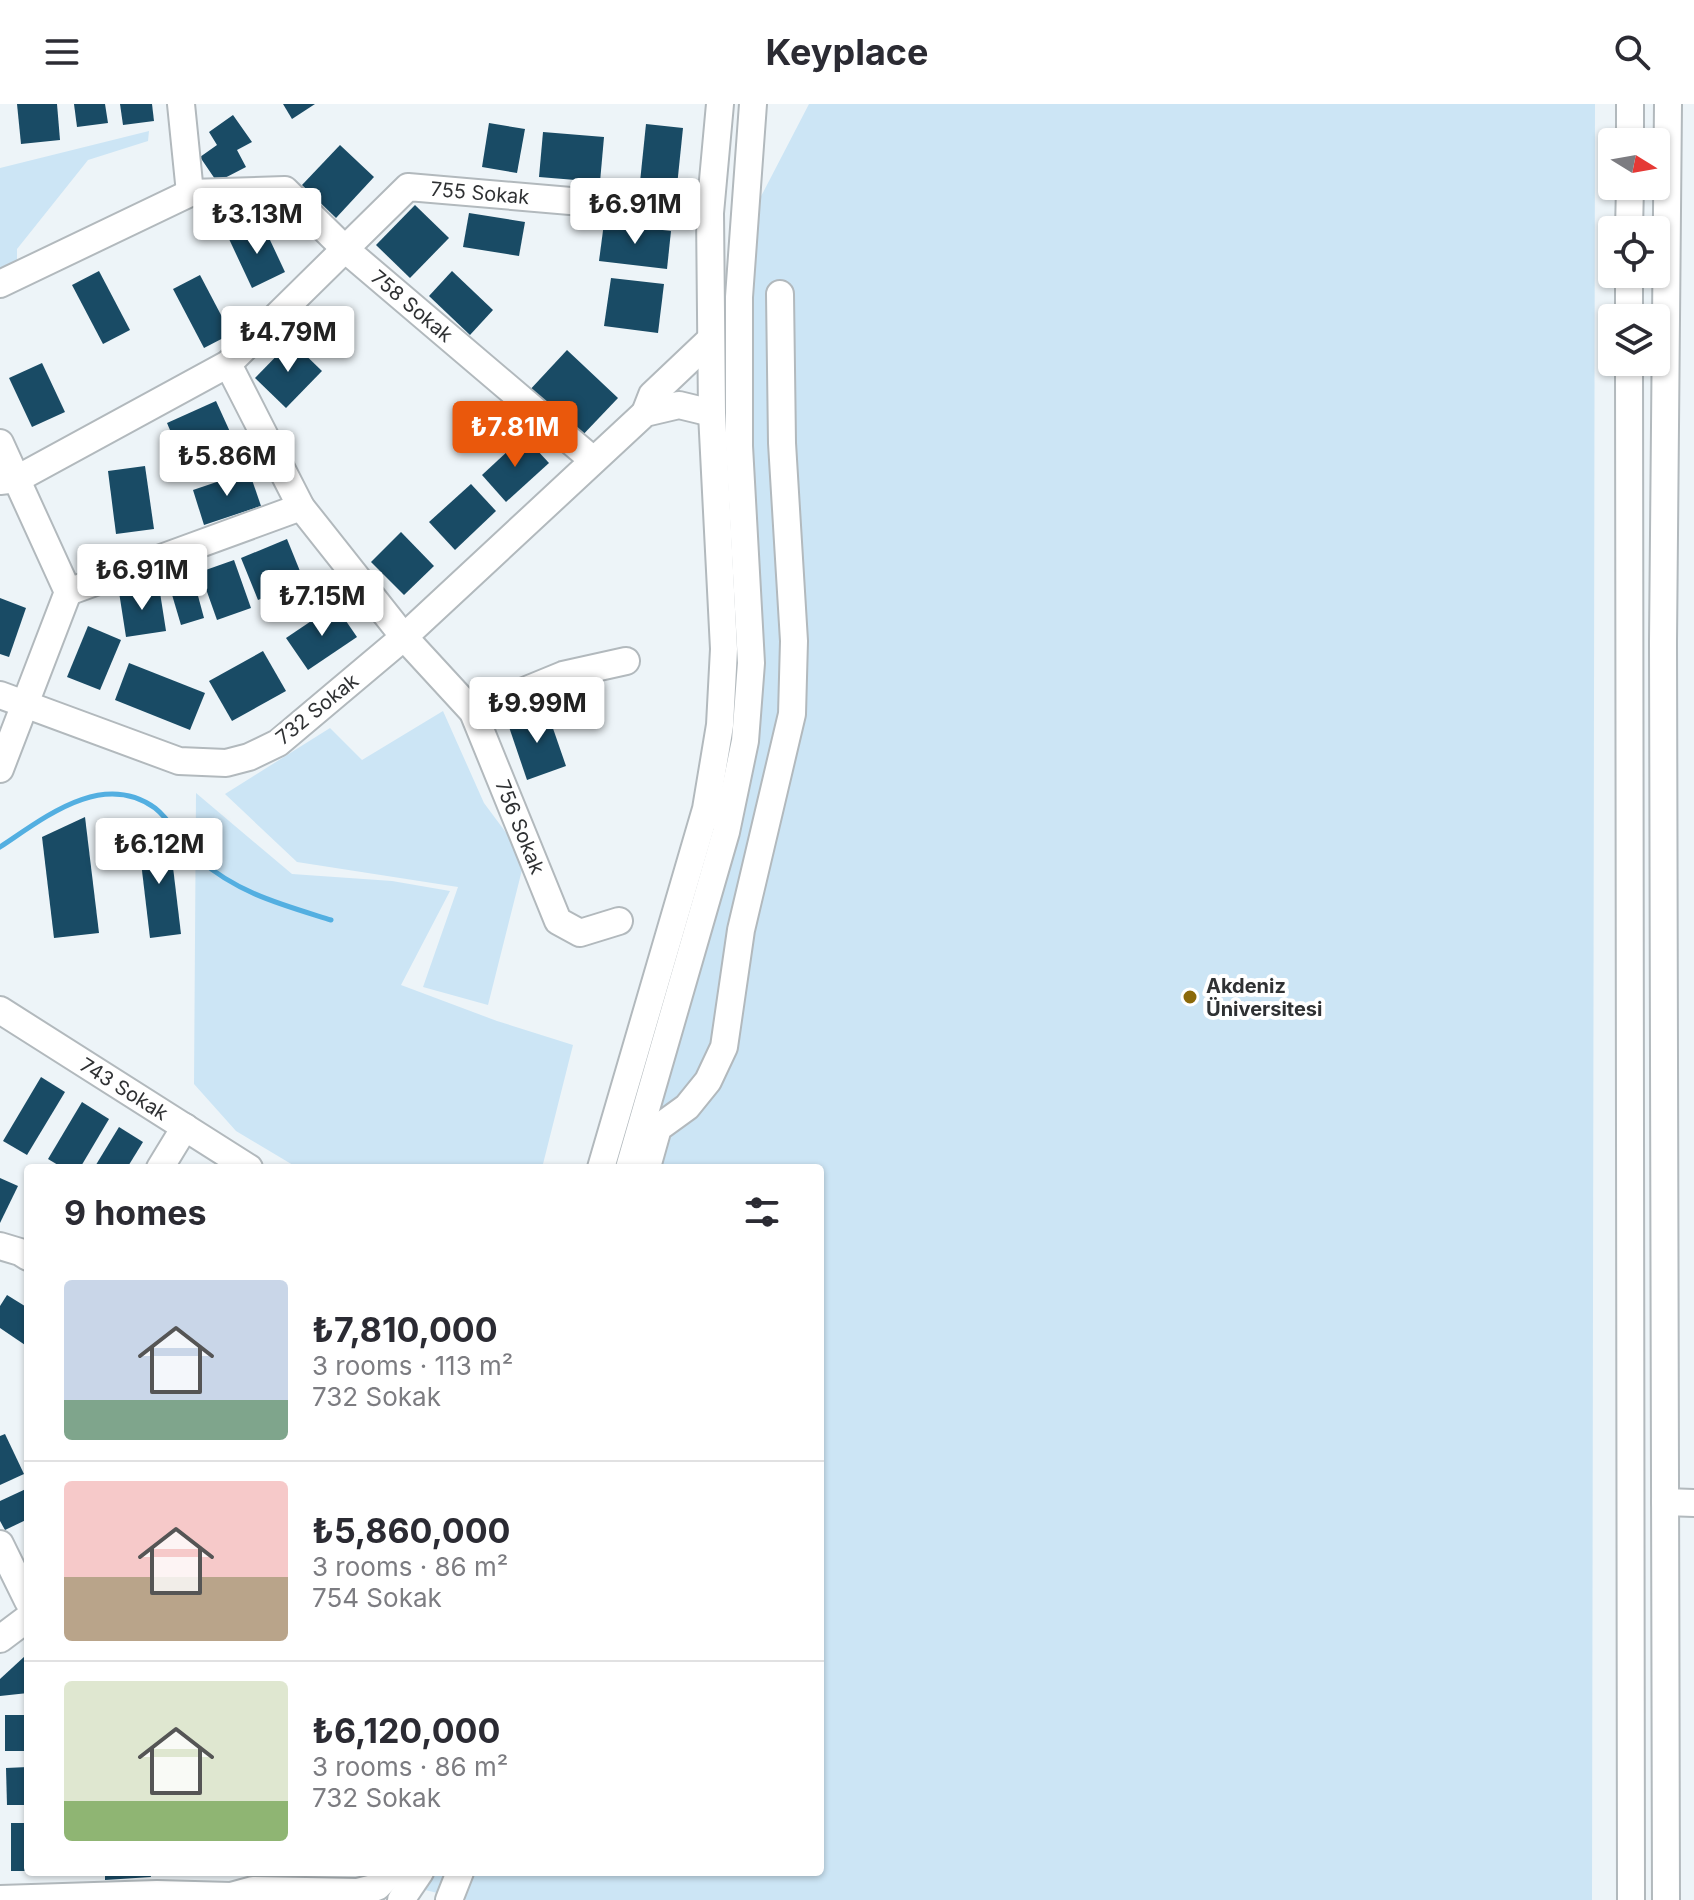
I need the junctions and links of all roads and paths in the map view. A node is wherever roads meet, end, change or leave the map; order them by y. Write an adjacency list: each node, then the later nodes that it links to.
1 (181, 104): 7 (street)
2 (720, 104): 8 (street)
3 (753, 104): 33 (street)
4 (1630, 104): 6 (street)
5 (1668, 104): 37 (street)
6 (1630, 128)
7 (190, 193): 9 (street, 758 Sokak); 10 (street, 758 Sokak)
8 (710, 213): 9 (street, 755 Sokak); 12 (street)
9 (345, 249): 13 (street, 755 Sokak); 18 (street, 758 Sokak)
10 (0, 284)
11 (780, 294): 34 (street)
12 (710, 340): 15 (street, 732 Sokak); 16 (street)
13 (228, 364): 19 (street, 755 Sokak); 20 (street, 756 Sokak)
14 (1629, 376): 51 (street)
15 (645, 413): 16 (street); 18 (street, 732 Sokak)
16 (712, 413): 32 (street)
17 (0, 443): 19 (street)
18 (593, 460): 22 (street, 732 Sokak)
19 (8, 480): 21 (street)
20 (301, 507): 21 (street); 22 (street, 756 Sokak)
21 (68, 592): 24 (street)
22 (404, 637): 24 (street, 732 Sokak); 25 (street, 756 Sokak)
23 (626, 661): 25 (street)
24 (12, 700): 26 (street)
25 (473, 712): 27 (street, 756 Sokak)
26 (0, 769)
27 (619, 921)
28 (0, 1010): 29 (street, 743 Sokak)
29 (185, 1127): 30 (street); 31 (street, 743 Sokak)
30 (162, 1164)
31 (243, 1164)
32 (602, 1164)
33 (630, 1164)
34 (648, 1164)
35 (0, 1246): 36 (street)
36 (24, 1255)
37 (1665, 1502): 38 (street); 52 (street)
38 (1694, 1503)
39 (0, 1544): 40 (street)
40 (24, 1593)
41 (24, 1621): 42 (street)
42 (0, 1639)
43 (388, 1876): 47 (street)
44 (417, 1876): 49 (street)
45 (458, 1876): 50 (street)
46 (73, 1885): 47 (street); 48 (street)
47 (235, 1898)
48 (0, 1899)
49 (401, 1900)
50 (449, 1900)
51 (1631, 1900)
52 (1666, 1900)

